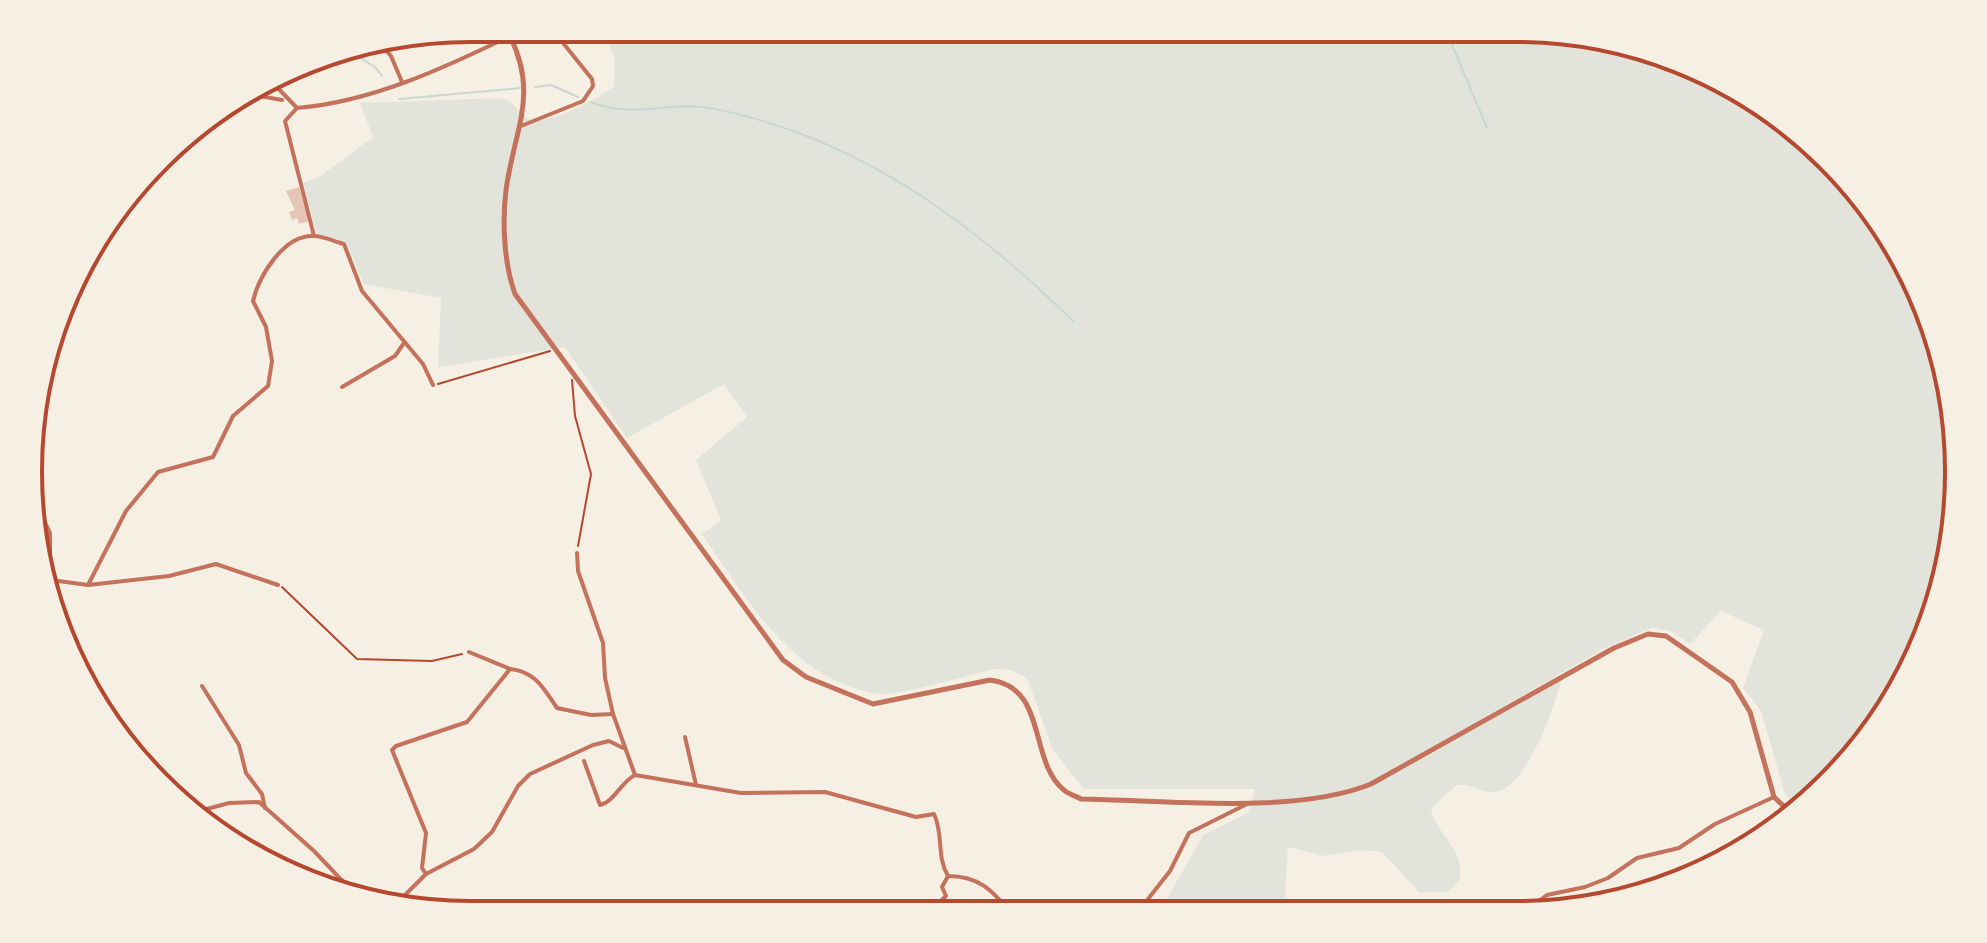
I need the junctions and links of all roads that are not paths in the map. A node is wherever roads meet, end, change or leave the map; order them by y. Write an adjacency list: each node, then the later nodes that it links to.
1 (496, 42): 5 (street)
2 (513, 42): 10 (street)
3 (562, 42): 10 (street)
4 (386, 51): 5 (street)
5 (402, 83): 9 (street)
6 (278, 88): 9 (street)
7 (263, 97): 8 (street)
8 (282, 100)
9 (297, 108): 11 (street)
10 (521, 126): 31 (street)
11 (314, 236): 12 (street); 19 (street)
12 (404, 343): 13 (street); 14 (street)
13 (433, 385)
14 (342, 387)
15 (46, 524): 17 (street)
16 (577, 553): 24 (street)
17 (51, 557)
18 (56, 581): 19 (street)
19 (88, 585): 20 (street)
20 (278, 585)
21 (469, 652): 22 (street)
22 (510, 669): 24 (street); 35 (street)
23 (202, 686): 33 (street)
24 (613, 714): 26 (street)
25 (685, 737): 29 (street)
26 (623, 748): 28 (street); 35 (street)
27 (584, 761): 28 (street)
28 (635, 775): 29 (street)
29 (696, 785): 36 (street)
30 (1774, 797): 31 (street); 32 (street); 39 (street)
31 (1251, 801): 42 (street)
32 (1784, 806)
33 (265, 808): 34 (street); 37 (street)
34 (206, 809)
35 (426, 874): 38 (street)
36 (948, 876): 40 (street); 41 (street)
37 (342, 881)
38 (405, 895)
39 (1540, 900)
40 (941, 901)
41 (1001, 901)
42 (1146, 901)

